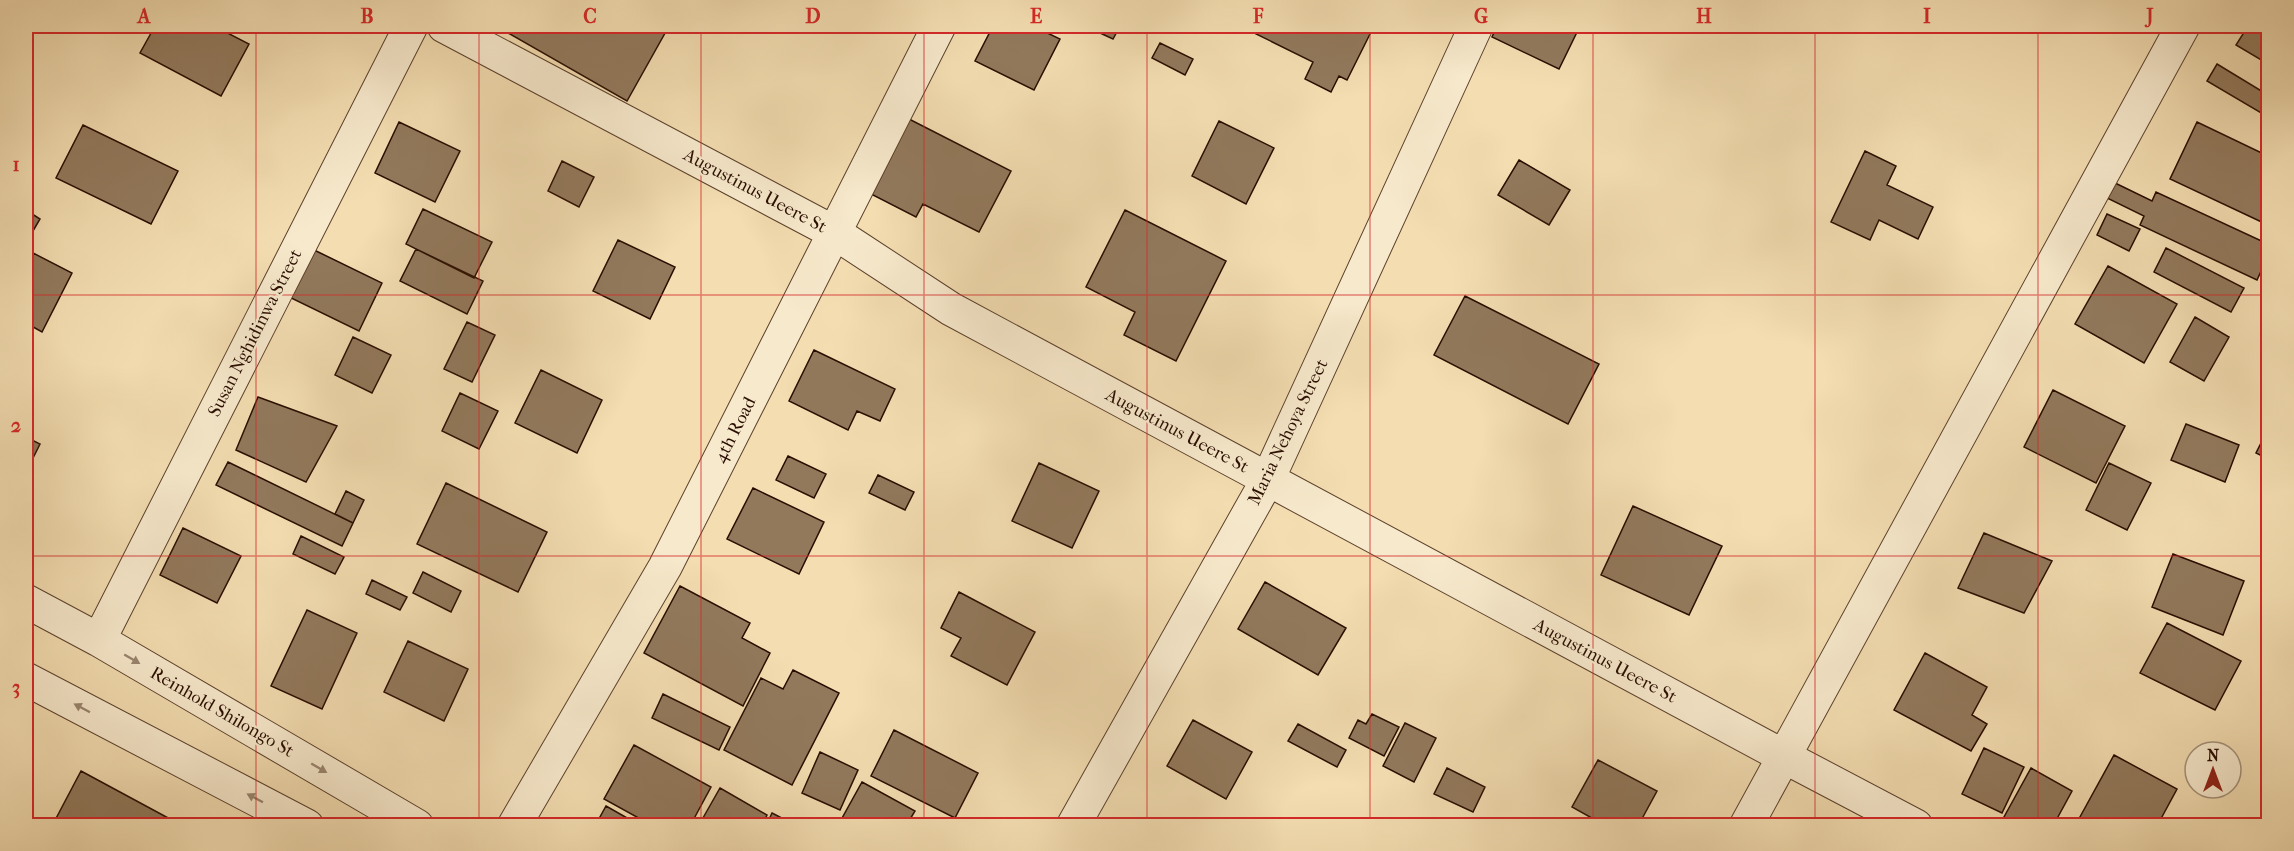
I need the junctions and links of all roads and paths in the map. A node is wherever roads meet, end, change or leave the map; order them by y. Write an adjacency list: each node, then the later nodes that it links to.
1 (411, 26): 9 (street, Susan Nghidinwa Street)
2 (444, 26): 6 (street, Augustinus Ueere St)
3 (939, 26): 6 (street, 4th Road)
4 (1476, 26): 7 (street, Maria Nehoya Street)
5 (2183, 26): 11 (street)
6 (835, 233): 7 (street, Augustinus Ueere St); 14 (street, 4th Road)
7 (1268, 479): 11 (street, Augustinus Ueere St); 15 (street, Maria Nehoya Street)
8 (26, 601): 9 (street, Reinhold Shilongo St)
9 (99, 640): 13 (street, Reinhold Shilongo St, one-way to 13)
10 (26, 679): 12 (street, one-way to 10)
11 (1783, 756): 16 (street); 17 (street, Augustinus Ueere St)
12 (306, 825)
13 (417, 825)
14 (514, 825)
15 (1073, 825)
16 (1746, 825)
17 (1916, 825)

